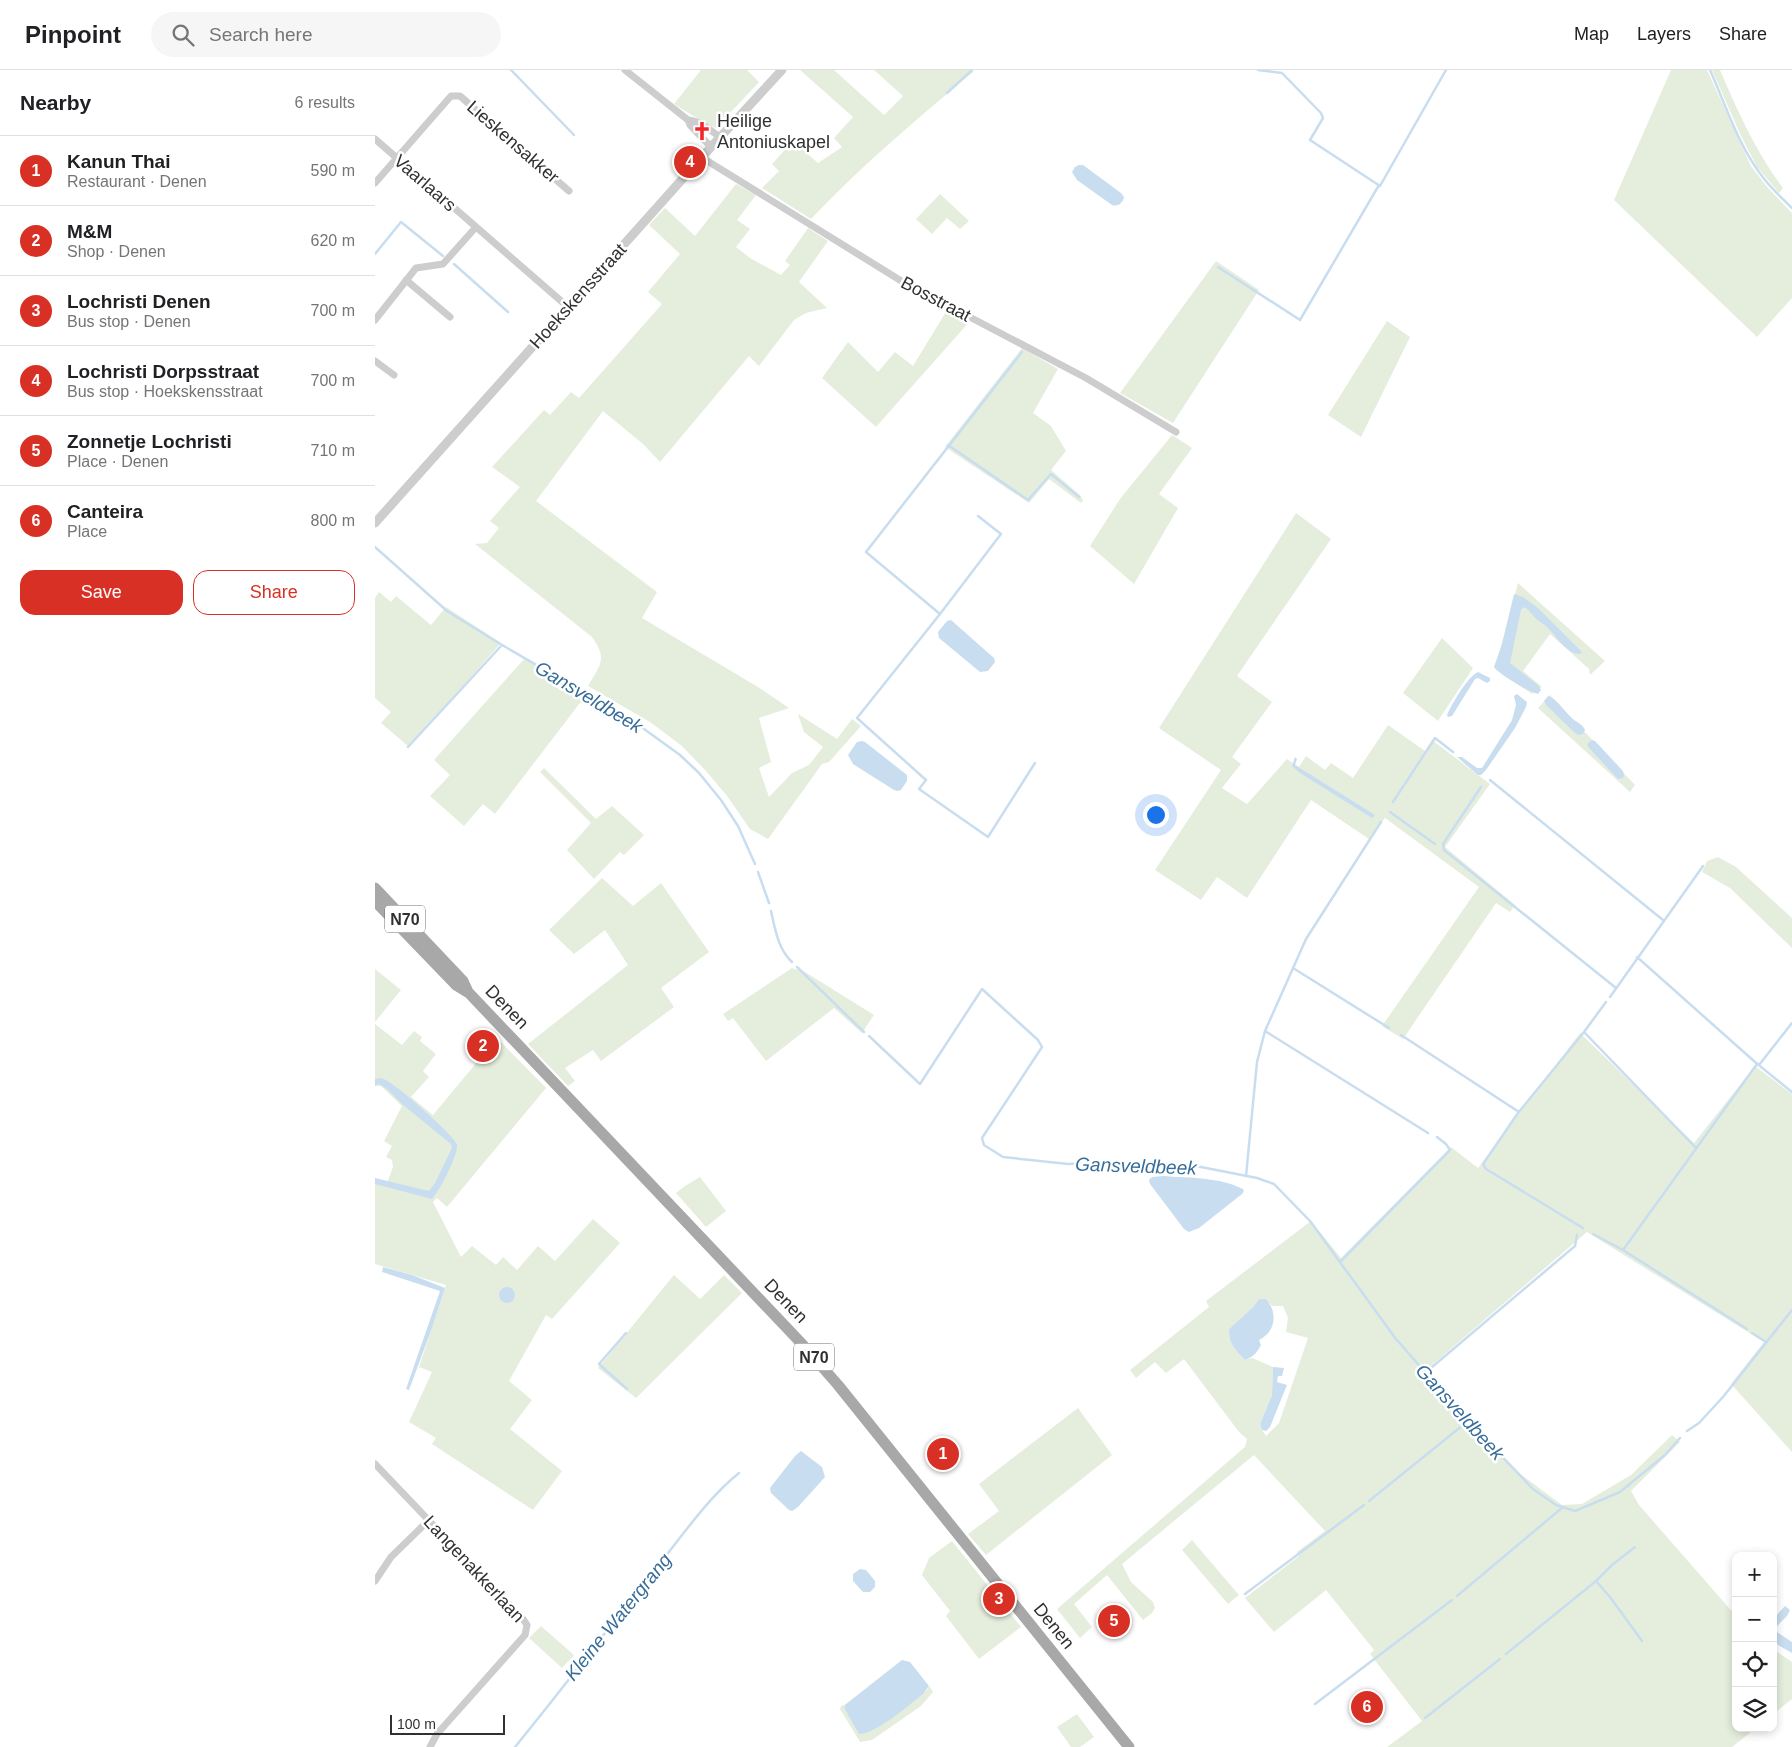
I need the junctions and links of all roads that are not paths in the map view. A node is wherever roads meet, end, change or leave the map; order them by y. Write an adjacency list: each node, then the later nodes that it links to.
1 (625, 70): 3 (street)
2 (782, 70): 4 (street, Hoekskensstraat)
3 (688, 120): 4 (street); 6 (street)
4 (720, 137): 6 (street, Hoekskensstraat)
5 (375, 139): 7 (street, Vaarlaars)
6 (711, 147): 8 (street, Hoekskensstraat)
7 (396, 157): 9 (street, Lieskensakker); 10 (street, Lieskensakker); 11 (street, Vaarlaars)
8 (701, 158): 13 (street, Hoekskensstraat); 18 (street, Bosstraat)
9 (375, 183)
10 (569, 191)
11 (476, 227): 12 (street); 13 (street, Vaarlaars)
12 (406, 280): 14 (street); 15 (street)
13 (568, 308): 19 (street, Hoekskensstraat)
14 (450, 317)
15 (375, 320)
16 (375, 361): 17 (street)
17 (394, 375)
18 (1176, 432)
19 (375, 523)
20 (375, 888): 22 (main road, Denen / N70)
21 (375, 901): 22 (main road, Denen / N70)
22 (469, 993): 27 (main road, Denen / N70)
23 (375, 1464): 24 (street, Langenakkerlaan)
24 (429, 1520): 25 (street); 26 (street, Langenakkerlaan)
25 (375, 1581)
26 (431, 1747)
27 (1129, 1747)

